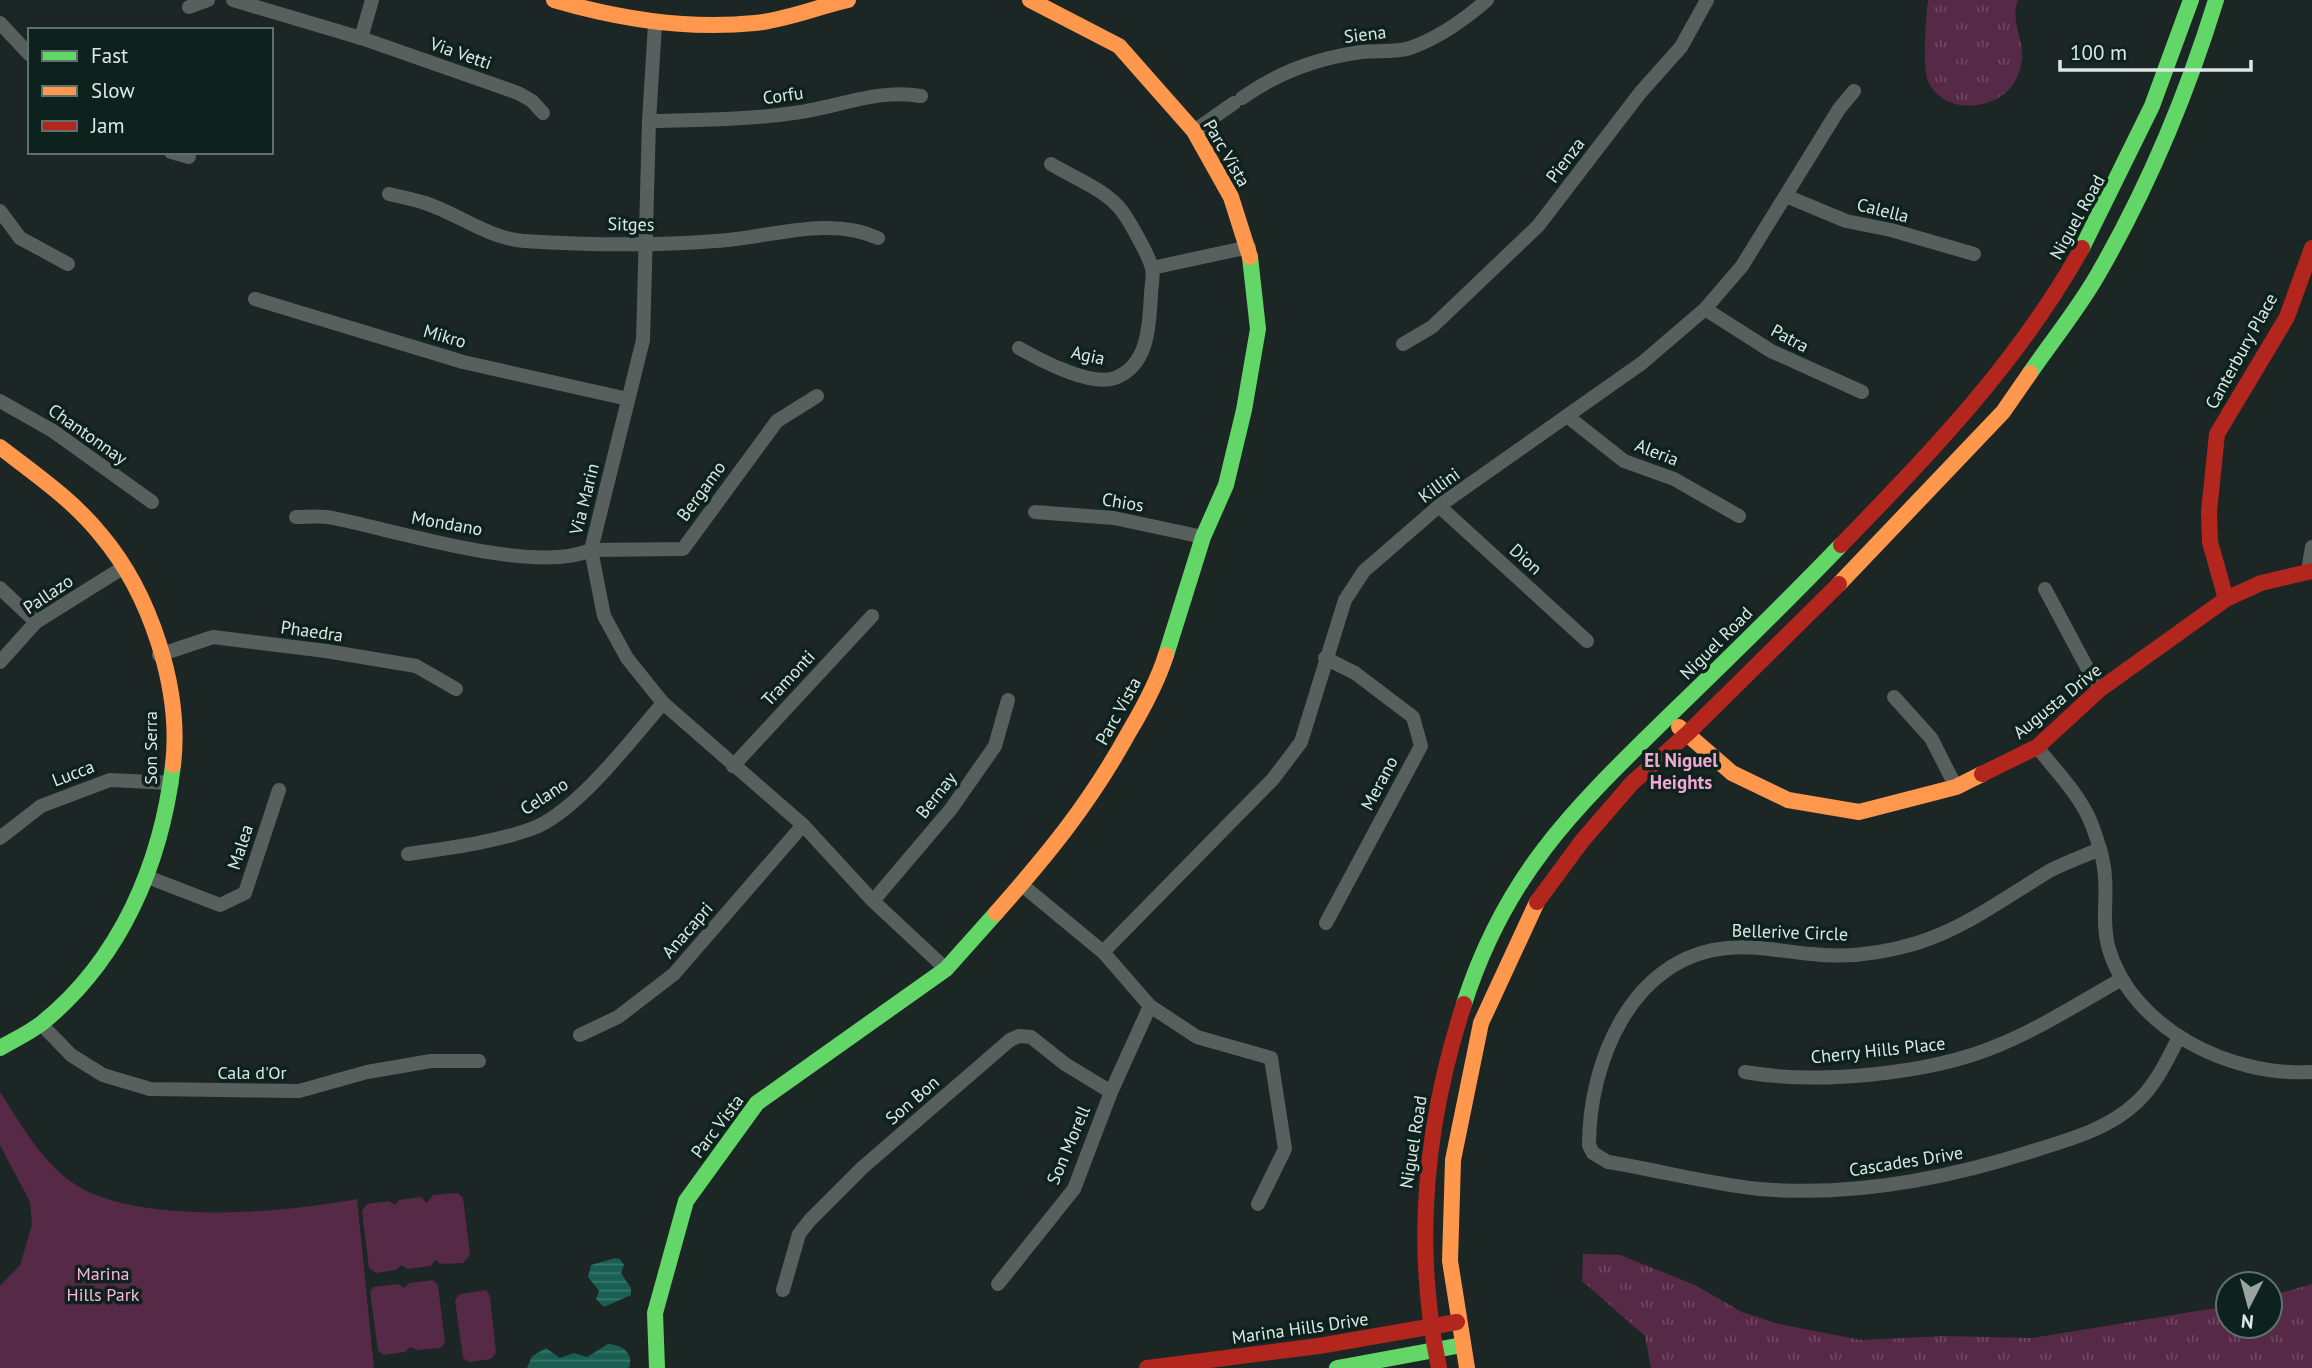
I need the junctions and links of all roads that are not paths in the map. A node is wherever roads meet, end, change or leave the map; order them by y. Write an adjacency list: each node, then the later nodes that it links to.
1 (208, 0): 11 (street)
2 (233, 0): 14 (street, Via Vetti)
3 (372, 0): 14 (street)
4 (554, 0): 13 (street)
5 (848, 0): 13 (street)
6 (1030, 0): 20 (street, Parc Vista)
7 (1488, 0): 20 (street, Siena)
8 (1707, 0): 36 (street, Pienza)
9 (2190, 0): 68 (street, Niguel Road)
10 (2216, 0): 69 (street)
11 (189, 7)
12 (0, 23): 15 (street)
13 (655, 24): 19 (street, Via Marin)
14 (361, 38): 18 (street, Via Vetti)
15 (28, 53)
16 (1854, 91): 25 (street, Killini)
17 (921, 96): 19 (street, Corfu)
18 (543, 113)
19 (649, 121): 28 (street, Via Marin)
20 (1194, 131): 29 (street, Parc Vista)
21 (179, 154): 22 (street)
22 (189, 157)
23 (1051, 164): 33 (street)
24 (389, 194): 28 (street, Sitges)
25 (1786, 196): 31 (street, Calella); 35 (street, Killini)
26 (0, 211): 32 (street)
27 (878, 238): 28 (street, Sitges)
28 (646, 244): 40 (street, Via Marin)
29 (1249, 247): 33 (street); 49 (street, Parc Vista)
30 (2312, 248): 56 (street, Canterbury Place)
31 (1974, 254)
32 (68, 264)
33 (1152, 268): 37 (street, Agia)
34 (255, 299): 40 (street, Mikro)
35 (1705, 309): 38 (street, Patra); 42 (street, Killini)
36 (1403, 344)
37 (1019, 348)
38 (1862, 393)
39 (817, 396): 51 (street, Bergamo)
40 (628, 399): 51 (street, Via Marin)
41 (0, 401): 44 (street, Chantonnay)
42 (1567, 416): 45 (street, Killini); 47 (street, Aleria)
43 (0, 447): 52 (street, Son Serra)
44 (152, 502)
45 (1439, 506): 59 (street, Dion); 61 (street, Killini)
46 (1035, 512): 49 (street, Chios)
47 (1739, 516)
48 (296, 517): 51 (street, Mondano)
49 (1203, 537): 80 (street, Parc Vista)
50 (2312, 547): 53 (street)
51 (591, 550): 67 (street, Via Marin)
52 (124, 568): 58 (street, Pallazo); 60 (street, Son Serra)
53 (2310, 571): 56 (street, Augusta Drive)
54 (0, 588): 58 (street)
55 (2045, 589): 64 (street)
56 (2225, 599): 64 (street, Augusta Drive)
57 (872, 616): 71 (street, Tramonti)
58 (36, 622): 62 (street, Pallazo)
59 (1587, 641)
60 (159, 655): 63 (street, Phaedra); 72 (street, Son Serra)
61 (1325, 658): 82 (street, Merano); 83 (street, Killini)
62 (0, 662)
63 (456, 689)
64 (2099, 690): 70 (street, Augusta Drive)
65 (1894, 697): 73 (street)
66 (1008, 700): 81 (street, Bernay)
67 (663, 703): 71 (street, Via Marin); 78 (street, Celano)
68 (1667, 718): 69 (street, Augusta Drive); 100 (street, Niguel Road)
69 (1688, 733): 73 (street, Augusta Drive); 99 (street)
70 (2036, 747): 73 (street, Augusta Drive); 77 (street)
71 (733, 766): 75 (street, Via Marin)
72 (172, 783): 76 (street, Lucca); 79 (street, Son Serra)
73 (1956, 787)
74 (279, 790): 79 (street, Malea)
75 (803, 825): 81 (street, Via Marin); 88 (street, Anacapri)
76 (0, 838)
77 (2100, 849): 85 (street); 95 (street, Bellerive Circle)
78 (408, 854)
79 (145, 876): 87 (street, Son Serra)
80 (1022, 885): 83 (street); 84 (street, Parc Vista)
81 (873, 901): 84 (street, Via Marin)
82 (1326, 923)
83 (1103, 953): 86 (street)
84 (946, 970): 103 (street, Parc Vista)
85 (2122, 979): 89 (street); 93 (street, Cherry Hills Place)
86 (1150, 1006): 94 (street, Son Morell); 96 (street)
87 (41, 1024): 90 (street, Son Serra); 91 (street, Cala d'Or)
88 (580, 1035)
89 (2179, 1037): 92 (street); 95 (street, Cascades Drive)
90 (0, 1048)
91 (479, 1061)
92 (2312, 1072)
93 (1745, 1073)
94 (1111, 1092): 97 (street, Son Morell); 98 (street, Son Bon)
95 (1592, 1153)
96 (1258, 1204)
97 (998, 1284)
98 (783, 1290)
99 (1457, 1322): 100 (street, Marina Hills Drive); 101 (street)
100 (1429, 1327): 102 (street, Niguel Road); 104 (street, Marina Hills Drive)
101 (1462, 1345): 102 (street); 106 (street)
102 (1437, 1360): 105 (street)
103 (657, 1368)
104 (1147, 1368)
105 (1338, 1368)
106 (1467, 1368)

